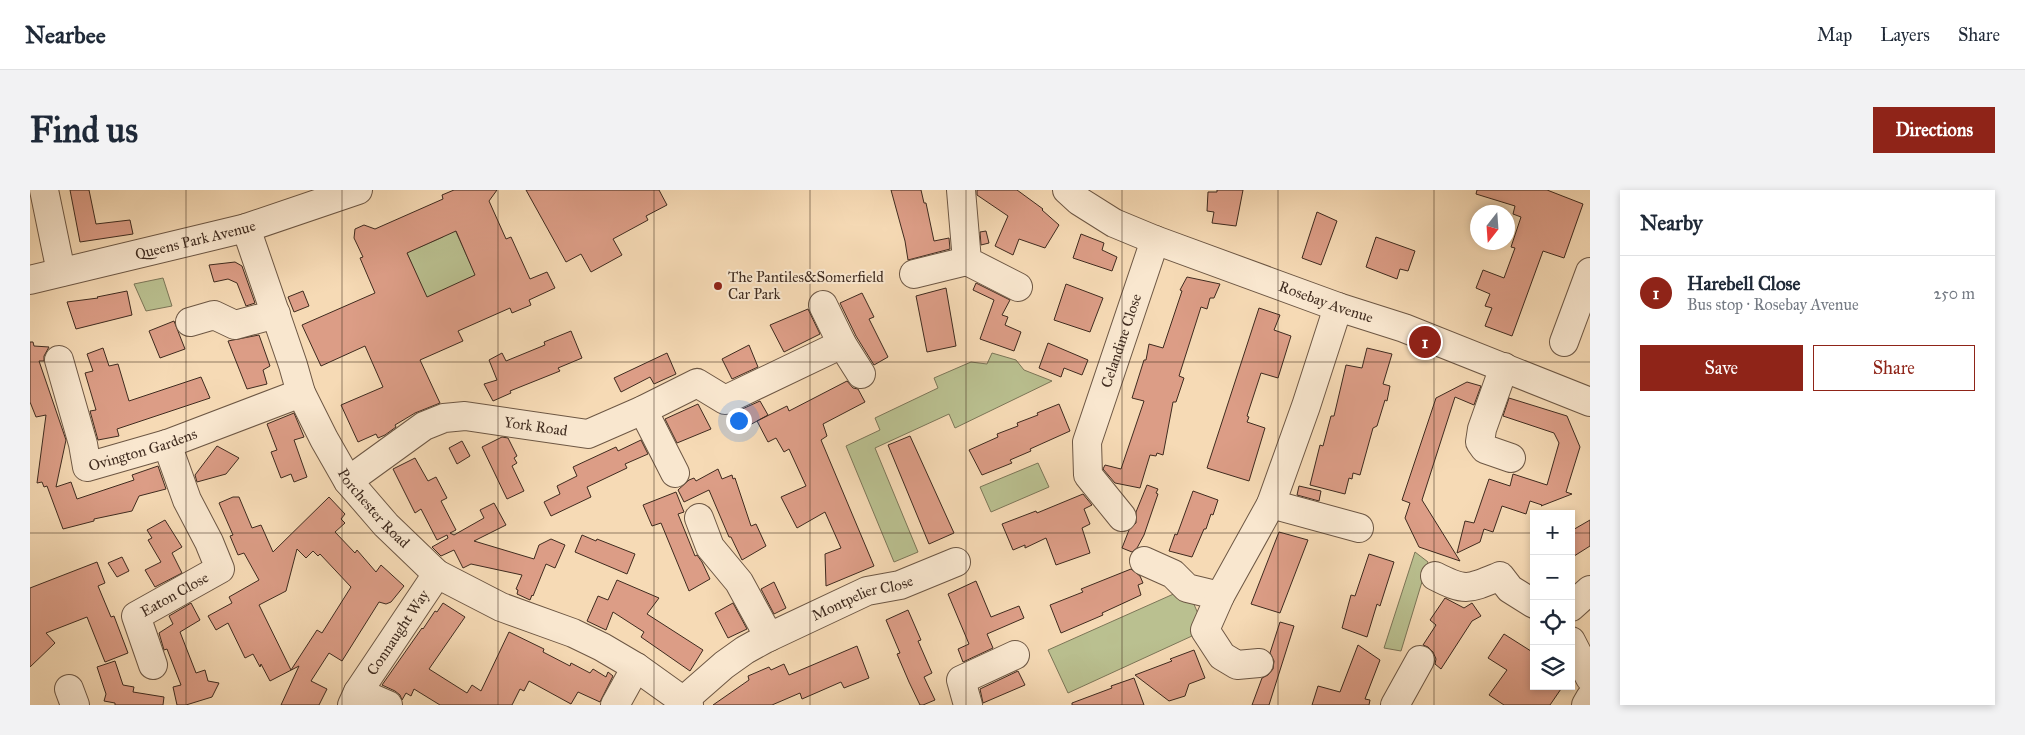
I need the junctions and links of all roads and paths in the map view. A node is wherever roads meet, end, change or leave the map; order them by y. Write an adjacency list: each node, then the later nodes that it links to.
1 (44, 190): 8 (street)
2 (358, 190): 5 (street, Queens Park Avenue)
3 (961, 190): 7 (street)
4 (1067, 190): 6 (street, Rosebay Avenue)
5 (246, 228): 8 (street, Queens Park Avenue); 15 (street, Porchester Road)
6 (1155, 240): 14 (street, Rosebay Avenue); 30 (street, Celandine Close)
7 (967, 261): 10 (street); 12 (street)
8 (61, 272): 11 (street, Queens Park Avenue)
9 (1590, 272): 17 (street)
10 (914, 274)
11 (30, 280)
12 (1018, 287)
13 (823, 305): 18 (street)
14 (1338, 306): 20 (street, Rosebay Avenue); 29 (street)
15 (276, 314): 16 (street); 22 (street, Porchester Road)
16 (190, 322)
17 (1564, 342)
18 (842, 344): 21 (street); 24 (street, York Road)
19 (59, 360): 25 (street, Ovington Gardens)
20 (1504, 367): 23 (street, Rosebay Avenue); 26 (street)
21 (861, 374)
22 (301, 393): 25 (street, Ovington Gardens); 28 (street, Porchester Road)
23 (1590, 402)
24 (643, 410): 27 (street); 28 (street, York Road)
25 (167, 444): 46 (street, Eaton Close)
26 (1512, 458)
27 (675, 473)
28 (348, 481): 35 (street, Porchester Road)
29 (1271, 504): 32 (street); 38 (street)
30 (1122, 517)
31 (699, 518): 41 (street)
32 (1359, 528)
33 (1144, 561): 38 (street)
34 (956, 562): 41 (street, Montpelier Close)
35 (437, 574): 47 (street, Porchester Road); 49 (street, Connaught Way)
36 (1435, 576): 39 (street)
37 (1590, 590): 40 (street)
38 (1220, 596): 45 (street)
39 (1530, 602)
40 (1575, 603)
41 (769, 638): 51 (street, Montpelier Close)
42 (1573, 645): 48 (street)
43 (1015, 654): 54 (street)
44 (1420, 660): 55 (street)
45 (1259, 663)
46 (153, 665)
47 (636, 667): 51 (street, Porchester Road); 53 (street)
48 (1590, 678)
49 (355, 698): 52 (street, Connaught Way)
50 (1590, 698): 56 (street)
51 (687, 702)
52 (388, 705)
53 (615, 705)
54 (968, 705)
55 (1395, 705)
56 (1586, 705)

